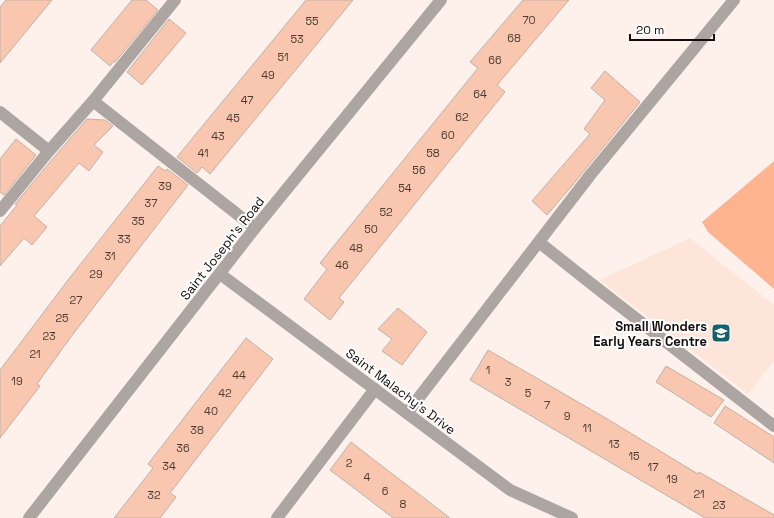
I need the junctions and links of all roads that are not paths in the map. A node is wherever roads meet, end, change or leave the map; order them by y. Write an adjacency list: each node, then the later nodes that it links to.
1 (174, 0): 4 (street)
2 (441, 0): 8 (street, Saint Joseph's Road)
3 (734, 0): 9 (street)
4 (94, 101): 6 (street); 8 (street)
5 (0, 112): 6 (street)
6 (49, 151): 7 (street)
7 (0, 211)
8 (255, 228): 10 (street, Saint Joseph's Road)
9 (540, 242): 12 (street); 13 (street)
10 (220, 274): 11 (street, Saint Malachy's Drive); 14 (street, Saint Joseph's Road)
11 (375, 389): 12 (street, Saint Malachy's Drive); 15 (street)
12 (407, 413): 16 (street, Saint Malachy's Drive)
13 (774, 426)
14 (30, 518)
15 (277, 518)
16 (572, 518)

